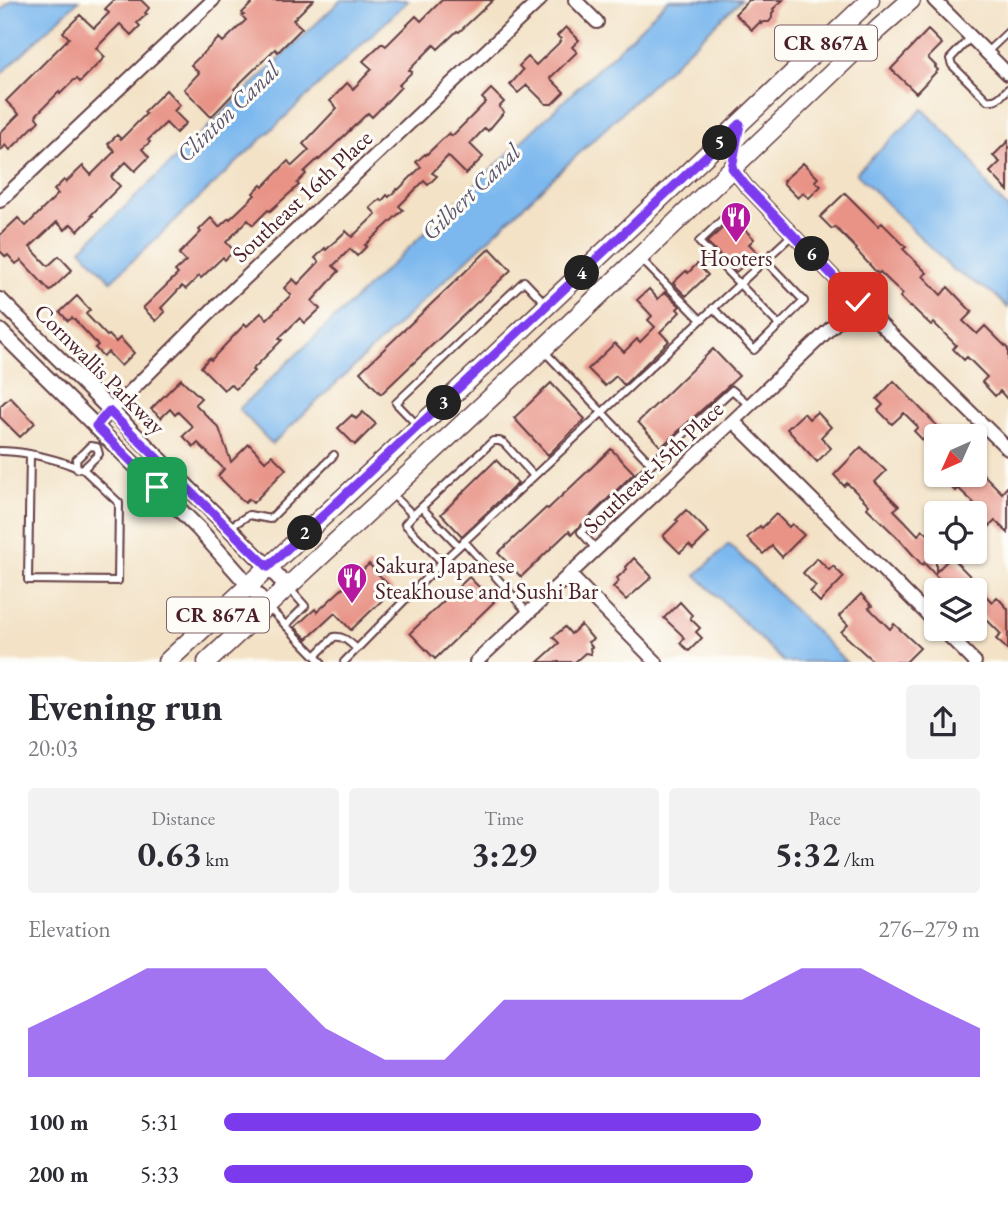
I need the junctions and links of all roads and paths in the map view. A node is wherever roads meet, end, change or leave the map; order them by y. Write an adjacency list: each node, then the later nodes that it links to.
1 (213, 0): 15 (street)
2 (540, 0): 30 (street, Southeast 16th Place)
3 (575, 0): 7 (street)
4 (870, 0): 13 (main road, CR 867A)
5 (911, 0): 14 (main road, CR 867A)
6 (934, 0): 9 (street)
7 (597, 22)
8 (1008, 32): 10 (lane)
9 (971, 37): 10 (street); 12 (lane)
10 (986, 53): 11 (street)
11 (1008, 74)
12 (1008, 89)
13 (740, 124): 14 (main road); 23 (main road, CR 867A)
14 (732, 168): 17 (street); 18 (main road, CR 867A)
15 (0, 201)
16 (722, 220): 20 (lane)
17 (793, 234): 19 (lane); 22 (street)
18 (639, 257): 25 (lane); 28 (main road, CR 867A)
19 (765, 260): 20 (lane); 26 (lane)
20 (740, 283): 24 (lane); 26 (lane)
21 (0, 300): 30 (street, Cornwallis Parkway)
22 (858, 302): 29 (street, Southeast 15th Place); 36 (street)
23 (548, 305): 34 (main road, CR 867A); 34 (lane)
24 (713, 308): 25 (lane); 26 (lane)
25 (701, 320): 31 (lane)
26 (779, 326)
27 (0, 331): 33 (street, Cornwallis Parkway)
28 (543, 349): 31 (lane); 43 (main road, CR 867A)
29 (749, 405): 32 (street, Southeast 15th Place); 40 (lane)
30 (109, 411): 33 (street, Southeast 16th Place); 46 (street, Cornwallis Parkway)
31 (602, 412): 40 (lane); 42 (lane)
32 (733, 421): 48 (street, Southeast 15th Place); 55 (street)
33 (96, 426): 35 (street, Cornwallis Parkway)
34 (419, 427): 50 (main road, CR 867A)
35 (102, 442): 41 (lane); 41 (lane); 52 (street, Cornwallis Parkway)
36 (1008, 449)
37 (0, 451): 38 (lane)
38 (30, 454): 41 (lane); 41 (lane)
39 (334, 455): 46 (lane)
40 (651, 464): 48 (lane)
41 (80, 469)
42 (534, 476): 44 (lane); 47 (lane)
43 (390, 491): 45 (lane); 53 (main road, CR 867A)
44 (422, 508): 45 (lane); 47 (lane)
45 (413, 516): 49 (lane)
46 (229, 528): 50 (street, Cornwallis Parkway)
47 (461, 544): 49 (lane); 56 (lane)
48 (596, 549): 51 (street, Southeast 15th Place)
49 (442, 562): 59 (lane)
50 (268, 567): 52 (main road, CR 867A); 53 (street, Cornwallis Parkway)
51 (569, 574): 56 (street, Southeast 15th Place); 66 (street)
52 (249, 586): 54 (street, Cornwallis Parkway); 62 (main road, CR 867A)
53 (288, 587): 54 (main road, CR 867A); 57 (lane)
54 (267, 606): 57 (lane); 61 (main road, CR 867A)
55 (924, 612)
56 (528, 613): 65 (street, Southeast 15th Place)
57 (286, 625): 60 (lane)
58 (954, 641): 67 (street)
59 (357, 649): 60 (lane); 64 (lane)
60 (315, 656): 63 (lane)
61 (210, 661)
62 (167, 662)
63 (321, 662)
64 (344, 662)
65 (476, 662)
66 (656, 662)
67 (975, 662)

